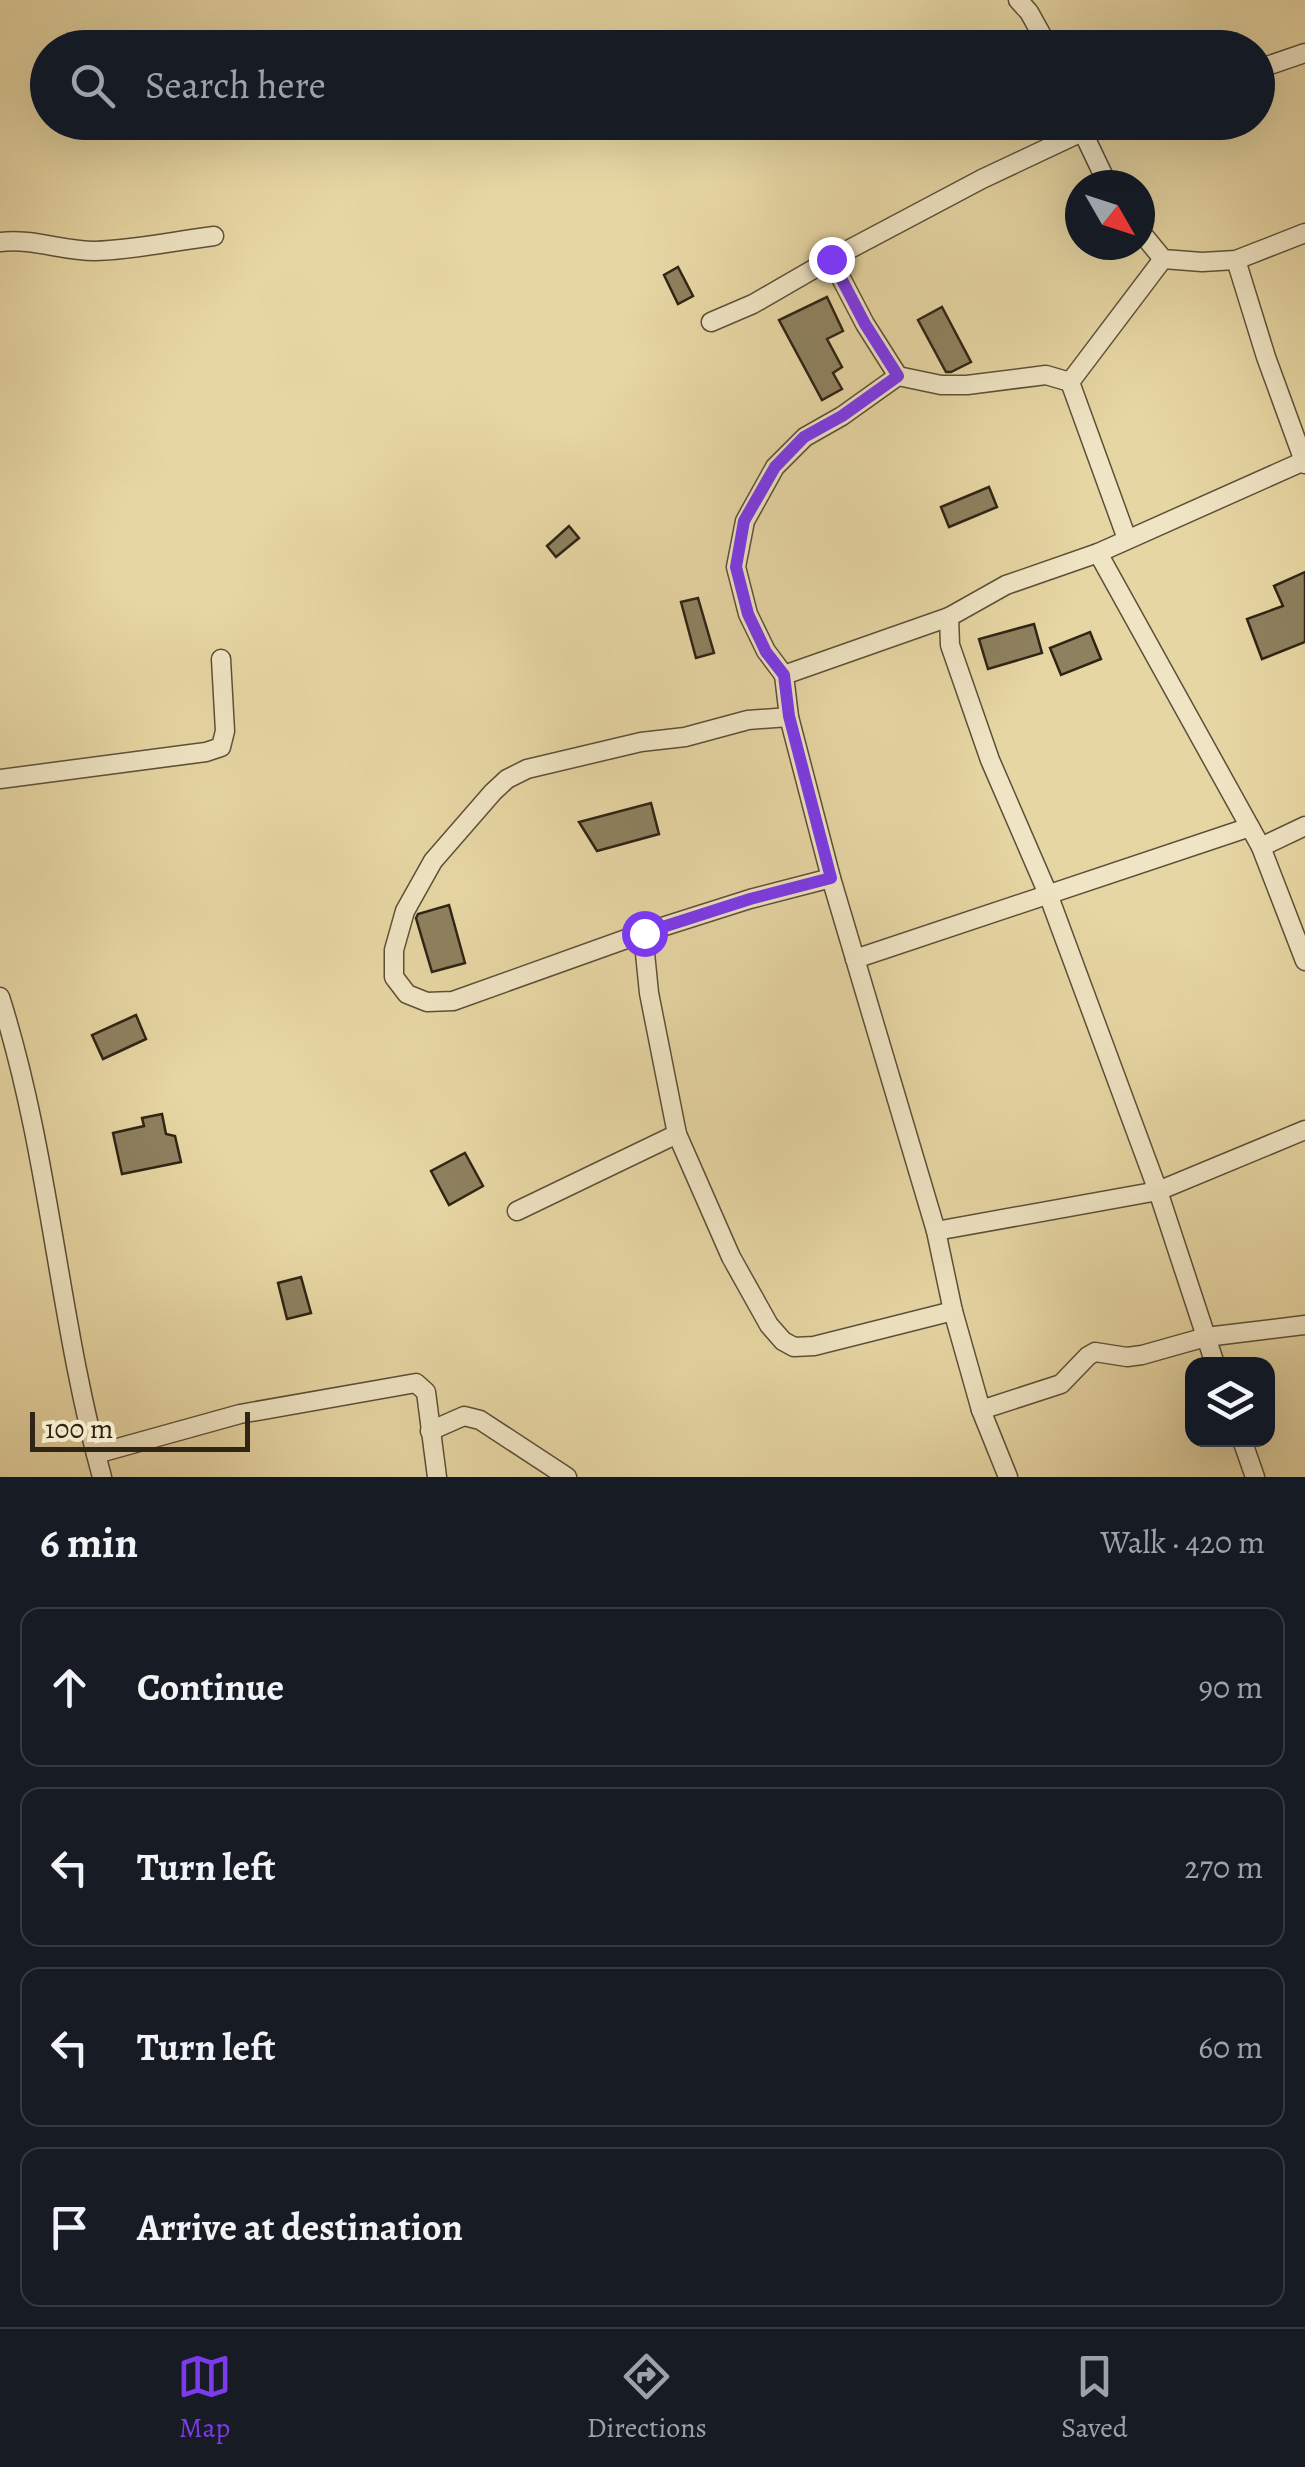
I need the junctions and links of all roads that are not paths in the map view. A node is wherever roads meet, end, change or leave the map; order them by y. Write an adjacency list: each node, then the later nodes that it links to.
1 (1018, 0): 2 (street)
2 (1040, 30)
3 (1305, 53): 4 (street)
4 (1275, 63)
5 (1055, 140): 12 (street)
6 (1086, 140): 7 (street)
7 (1101, 170)
8 (1305, 233): 14 (street)
9 (214, 236): 10 (street)
10 (0, 242)
11 (1155, 249): 13 (street)
12 (831, 259): 15 (street); 16 (street)
13 (1163, 259): 14 (street); 17 (street)
14 (1236, 260): 18 (street)
15 (711, 322)
16 (898, 376): 17 (street); 23 (street)
17 (1070, 382): 19 (street)
18 (1304, 462): 19 (street)
19 (1126, 539): 20 (street)
20 (1098, 553): 21 (street); 27 (street)
21 (949, 617): 23 (street); 30 (street)
22 (220, 659): 25 (street)
23 (784, 675): 24 (street)
24 (789, 716): 29 (street); 31 (street)
25 (0, 779)
26 (1305, 826): 28 (street)
27 (1250, 827): 28 (street); 30 (street)
28 (1261, 846): 33 (street)
29 (831, 878): 31 (street); 32 (street)
30 (1048, 894): 32 (street); 37 (street)
31 (644, 933): 36 (street)
32 (855, 959): 39 (street)
33 (1305, 961)
34 (0, 998): 47 (street)
35 (1305, 1130): 37 (street)
36 (677, 1134): 38 (street); 40 (street)
37 (1158, 1190): 39 (street); 42 (street)
38 (517, 1211)
39 (936, 1230): 40 (street)
40 (954, 1311): 44 (street)
41 (1305, 1325): 42 (street)
42 (1206, 1337): 43 (street); 44 (street)
43 (1213, 1357)
44 (981, 1410): 51 (street)
45 (430, 1430): 47 (street); 49 (street); 50 (street)
46 (1244, 1447): 52 (street)
47 (96, 1454): 48 (street)
48 (102, 1477)
49 (437, 1477)
50 (567, 1477)
51 (1008, 1477)
52 (1254, 1477)

